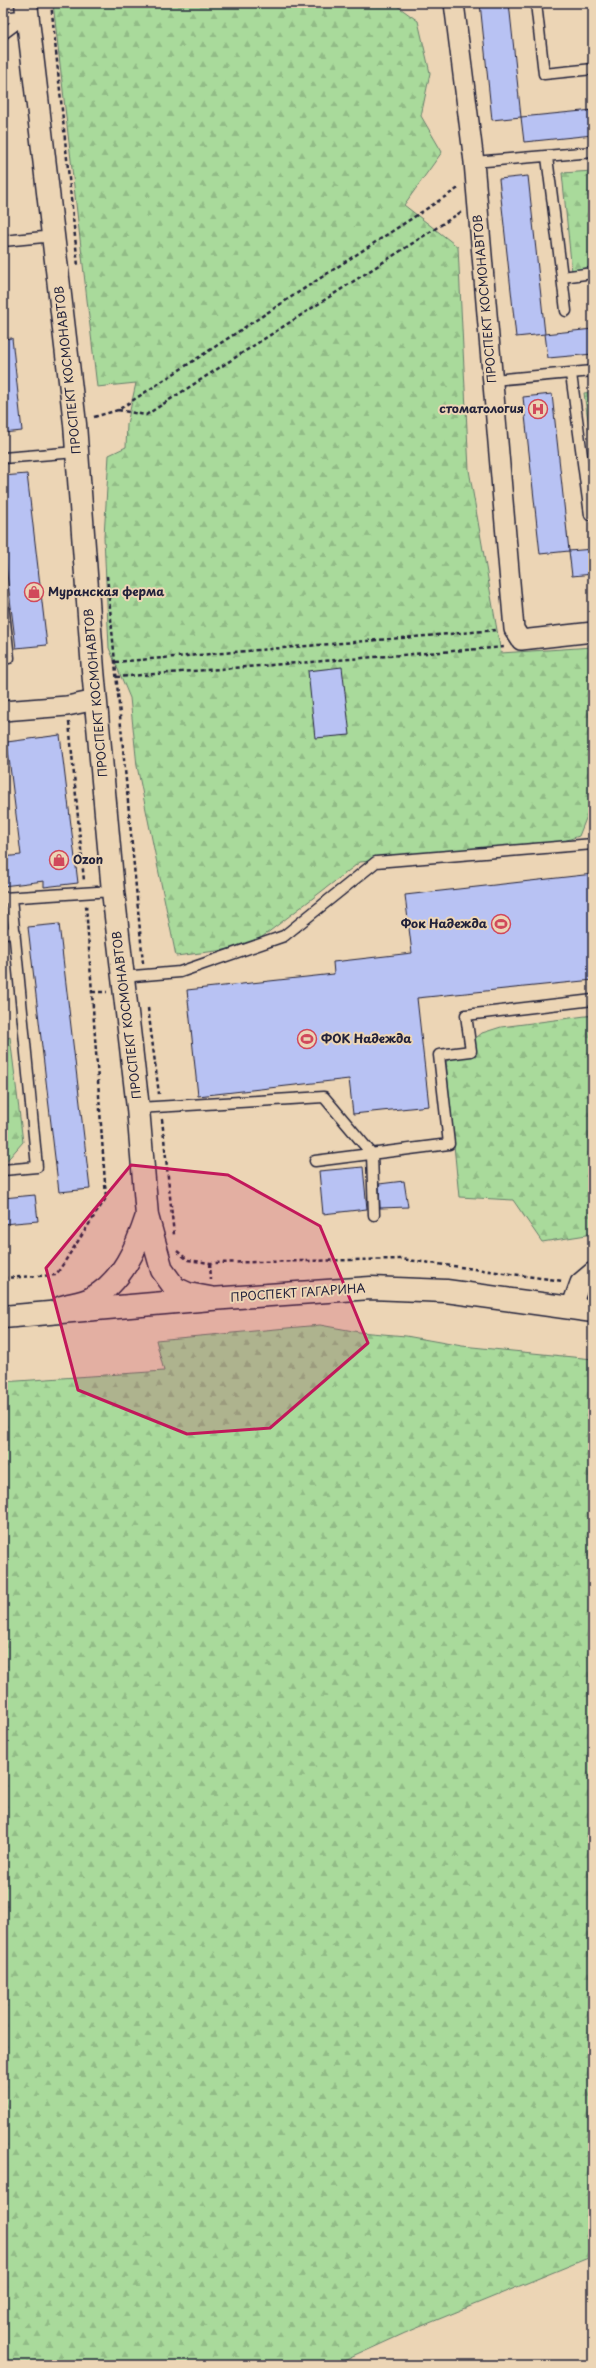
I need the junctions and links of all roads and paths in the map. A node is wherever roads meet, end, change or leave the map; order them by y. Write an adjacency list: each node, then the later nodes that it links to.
1 (454, 3): 9 (street, ПРОСПЕКТ КОСМОНАВТОВ)
2 (536, 3): 6 (lane)
3 (27, 9): 4 (lane); 5 (lane); 11 (main road, ПРОСПЕКТ КОСМОНАВТОВ)
4 (3, 18)
5 (3, 34)
6 (593, 68)
7 (593, 152): 8 (lane)
8 (547, 157): 9 (lane); 14 (lane)
9 (474, 170): 10 (street, ПРОСПЕКТ КОСМОНАВТОВ); 19 (path)
10 (476, 202): 18 (street, ПРОСПЕКТ КОСМОНАВТОВ); 19 (path)
11 (54, 236): 12 (lane); 20 (main road, ПРОСПЕКТ КОСМОНАВТОВ)
12 (3, 240)
13 (593, 273): 14 (lane)
14 (562, 277): 15 (lane)
15 (566, 310)
16 (593, 371): 17 (lane)
17 (571, 374): 18 (lane); 23 (lane)
18 (493, 380): 26 (street, ПРОСПЕКТ КОСМОНАВТОВ)
19 (118, 410): 20 (path)
20 (75, 424): 21 (main road, ПРОСПЕКТ КОСМОНАВТОВ)
21 (76, 452): 22 (lane); 29 (main road, ПРОСПЕКТ КОСМОНАВТОВ)
22 (3, 458)
23 (593, 515)
24 (3, 604): 27 (lane)
25 (593, 632): 26 (street)
26 (513, 638): 28 (path); 28 (path)
27 (9, 658)
28 (116, 677): 38 (path)
29 (96, 700): 30 (street); 33 (main road, ПРОСПЕКТ КОСМОНАВТОВ)
30 (68, 706): 31 (street); 34 (path)
31 (3, 711)
32 (593, 844): 38 (lane)
33 (113, 891): 34 (lane); 39 (main road, ПРОСПЕКТ КОСМОНАВТОВ)
34 (85, 893): 35 (lane); 51 (path)
35 (7, 898): 36 (lane)
36 (15, 932): 37 (lane); 46 (lane)
37 (3, 933)
38 (144, 975): 39 (lane)
39 (122, 977): 43 (main road, ПРОСПЕКТ КОСМОНАВТОВ)
40 (593, 1000): 44 (lane)
41 (147, 1004): 42 (path)
42 (161, 1106): 43 (lane); 44 (lane); 49 (path)
43 (138, 1108): 48 (main road, ПРОСПЕКТ КОСМОНАВТОВ)
44 (372, 1154): 45 (lane); 47 (lane)
45 (314, 1161)
46 (3, 1170)
47 (374, 1215)
48 (147, 1216): 53 (main road); 56 (main road)
49 (174, 1242)
50 (175, 1250): 52 (path)
51 (3, 1278)
52 (586, 1278): 54 (street)
53 (211, 1299): 54 (main road, ПРОСПЕКТ ГАГАРИНА); 56 (main road, ПРОСПЕКТ ГАГАРИНА)
54 (571, 1308): 55 (main road, ПРОСПЕКТ ГАГАРИНА)
55 (593, 1311)
56 (40, 1313): 57 (main road, ПРОСПЕКТ ГАГАРИНА)
57 (3, 1317)

